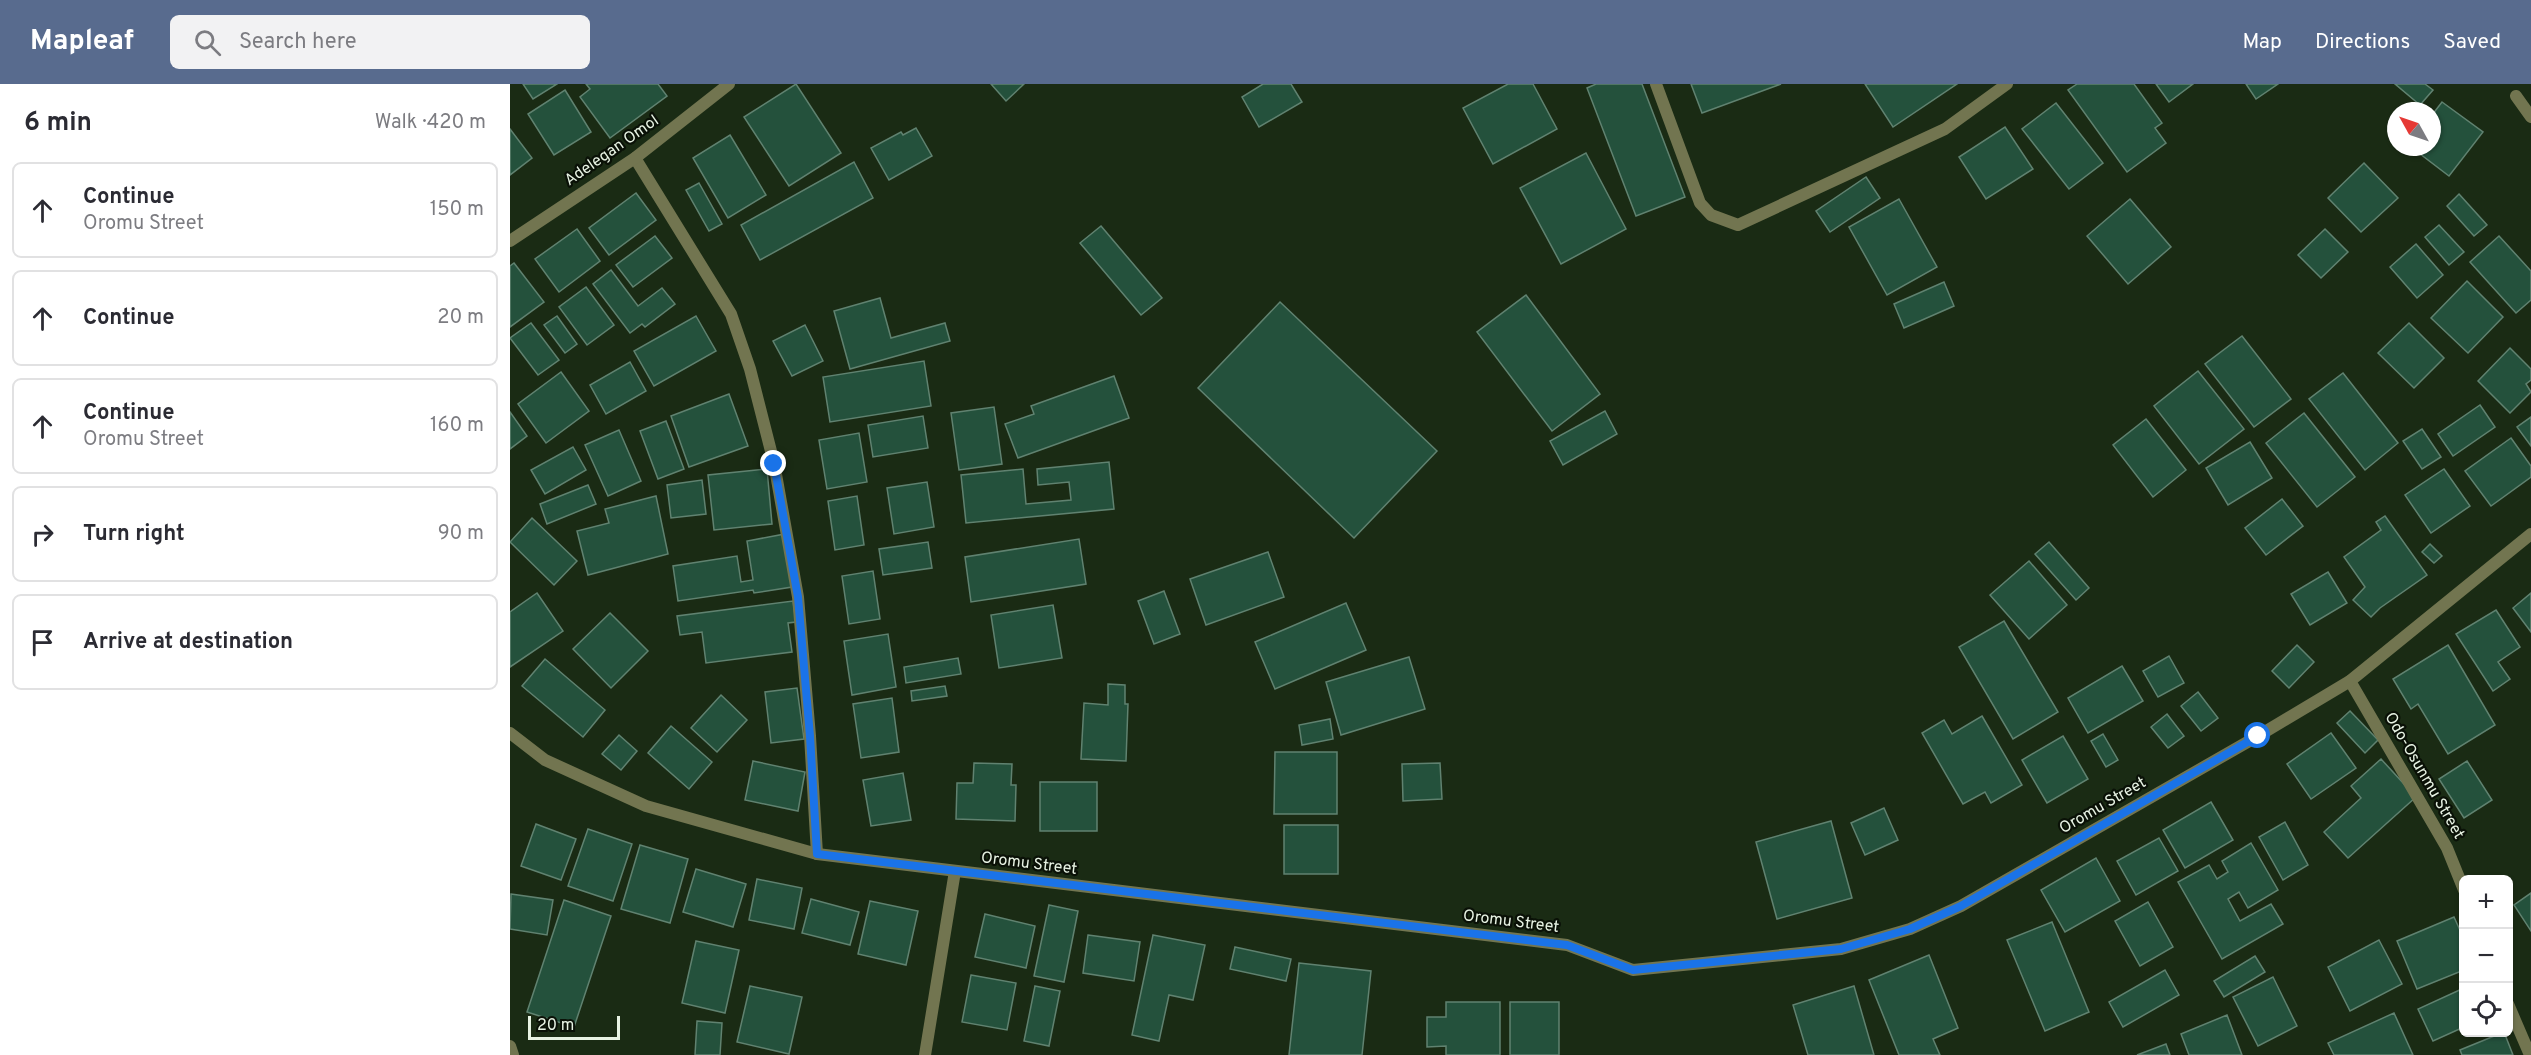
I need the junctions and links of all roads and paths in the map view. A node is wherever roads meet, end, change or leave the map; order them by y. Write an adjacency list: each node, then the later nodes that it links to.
1 (729, 84): 6 (street, Adelegan Omol)
2 (1656, 84): 3 (street)
3 (2007, 84)
4 (2516, 96): 5 (street)
5 (2531, 117)
6 (635, 158): 7 (street, Adelegan Omol); 11 (street)
7 (510, 241)
8 (2531, 534): 9 (street, Oromu Street)
9 (2350, 681): 12 (street, Oromu Street); 13 (street, Odo-Osunmu Street)
10 (510, 733): 11 (street, Oromu Street)
11 (817, 854): 12 (street, Oromu Street)
12 (955, 871): 17 (street)
13 (2459, 880)
14 (2513, 1016): 18 (street)
15 (510, 1046): 16 (street)
16 (513, 1055)
17 (925, 1055)
18 (2530, 1055)

